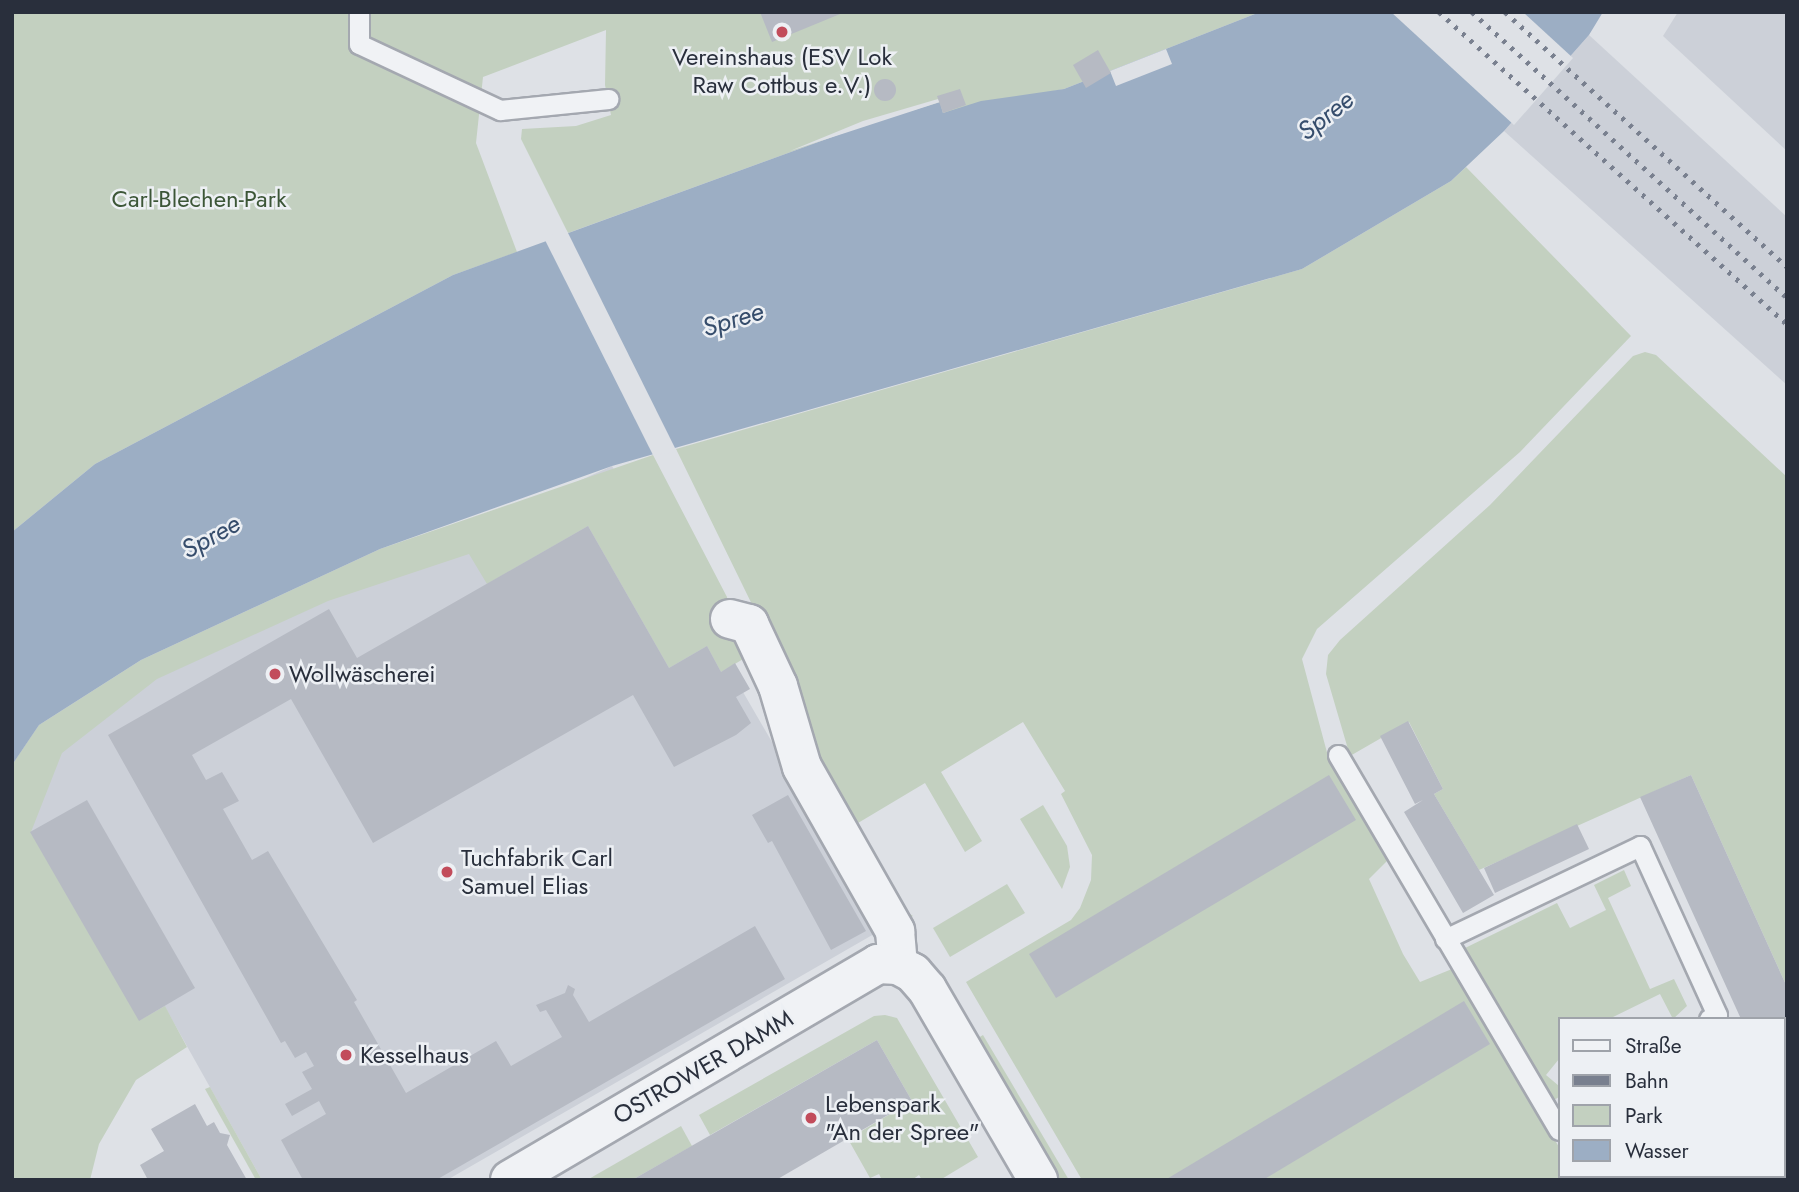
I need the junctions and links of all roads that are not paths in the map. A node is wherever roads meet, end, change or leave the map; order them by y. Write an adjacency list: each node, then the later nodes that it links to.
1 (359, 12): 2 (lane)
2 (608, 99)
3 (730, 619): 6 (street)
4 (1338, 755): 5 (lane)
5 (1445, 939): 7 (lane); 8 (lane)
6 (906, 969): 9 (street, OSTROWER DAMM); 10 (street)
7 (1713, 1017)
8 (1558, 1127)
9 (510, 1180)
10 (1038, 1180)

